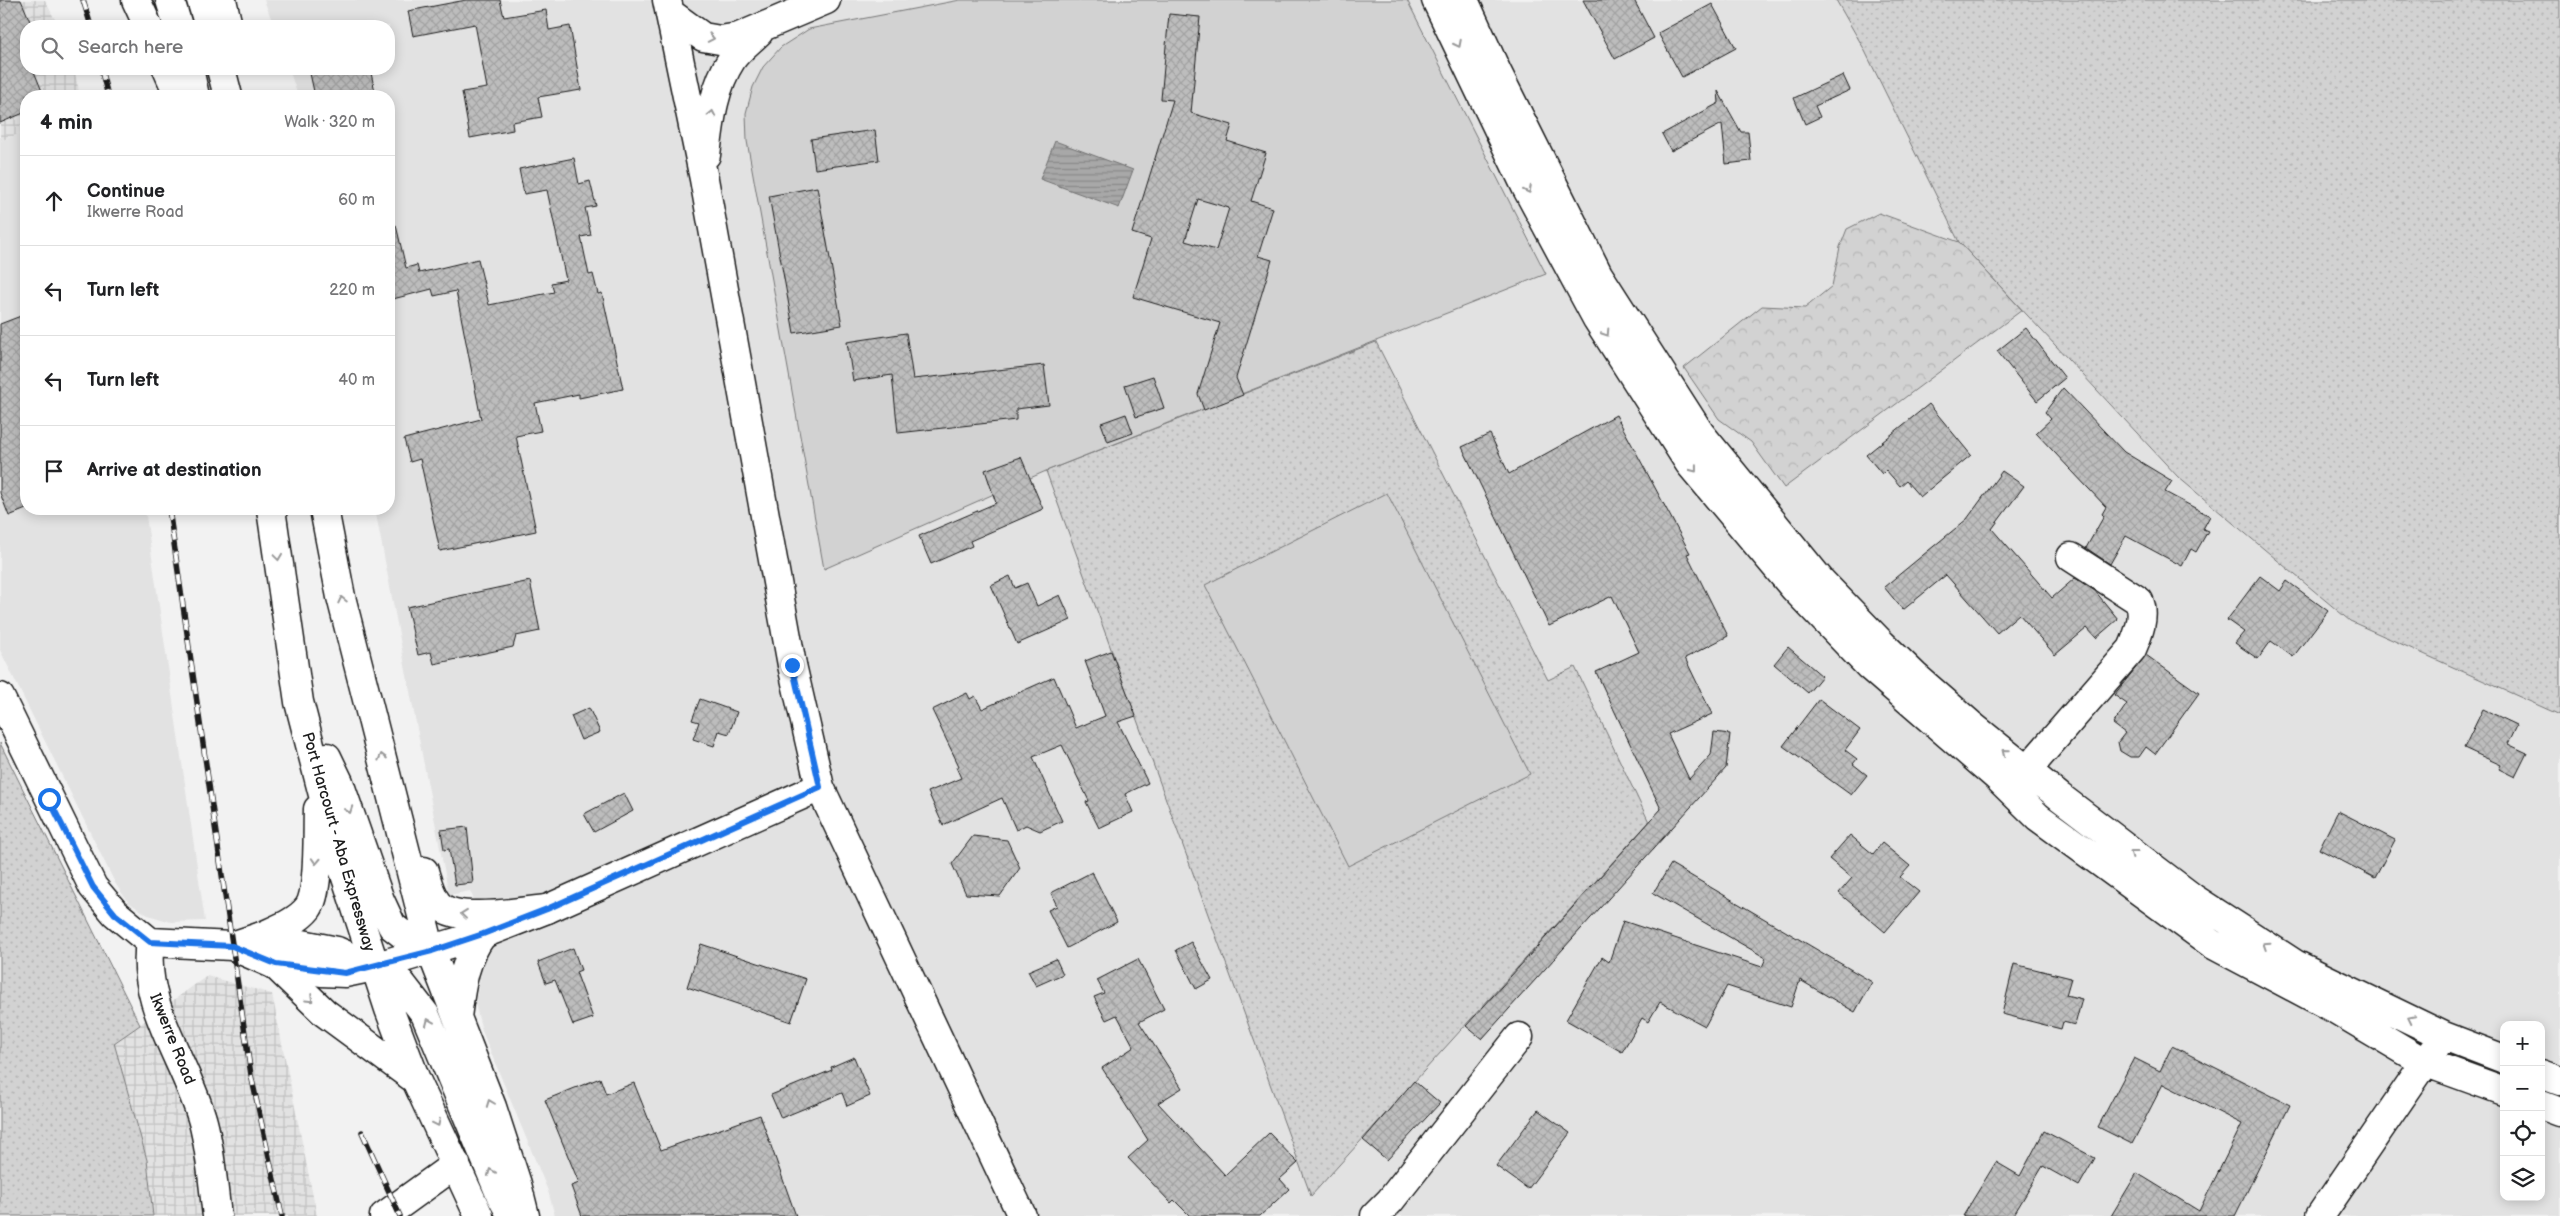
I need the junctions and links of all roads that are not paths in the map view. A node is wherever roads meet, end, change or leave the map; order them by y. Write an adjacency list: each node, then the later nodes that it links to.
1 (136, 0): 9 (main road)
2 (170, 0): 10 (main road)
3 (201, 0): 11 (main road)
4 (222, 0): 12 (main road)
5 (826, 0): 13 (main road)
6 (1436, 0): 44 (main road, one-way to 44)
7 (1464, 0): 28 (main road, one-way to 7)
8 (668, 6): 13 (main road, one-way to 13); 22 (main road)
9 (145, 20)
10 (176, 20)
11 (207, 20)
12 (227, 20)
13 (764, 27): 22 (main road, one-way to 13)
14 (170, 75): 18 (main road)
15 (190, 75): 19 (main road)
16 (223, 75): 20 (main road)
17 (239, 75): 21 (main road)
18 (176, 90)
19 (194, 90)
20 (226, 90)
21 (243, 90)
22 (704, 179): 30 (main road)
23 (273, 515): 27 (main road, Port Harcourt - Aba Expressway, one-way to 27)
24 (325, 515): 31 (main road, one-way to 24)
25 (2071, 557): 28 (main road)
26 (0, 697): 35 (main road)
27 (300, 702): 29 (main road, Port Harcourt - Aba Expressway); 37 (main road, one-way to 37)
28 (2027, 770): 41 (main road, one-way to 28)
29 (319, 777): 34 (main road, one-way to 34); 39 (main road, Port Harcourt - Aba Expressway)
30 (820, 787): 32 (main road); 57 (main road)
31 (394, 804): 32 (main road, one-way to 31); 37 (main road)
32 (547, 909): 33 (main road)
33 (483, 934): 37 (main road); 40 (main road)
34 (262, 936): 36 (main road); 39 (main road)
35 (150, 942): 36 (main road); 52 (main road, Ikwerre Road)
36 (232, 946): 38 (main road)
37 (432, 951): 39 (main road); 40 (main road)
38 (276, 964): 39 (main road); 46 (main road, one-way to 46)
39 (374, 967): 46 (main road, Port Harcourt - Aba Expressway); 55 (main road, one-way to 39)
40 (456, 1021): 56 (main road, one-way to 40)
41 (2444, 1036): 43 (main road); 44 (main road)
42 (1519, 1037): 58 (main road)
43 (2500, 1057)
44 (2424, 1062): 48 (main road); 59 (main road)
45 (2545, 1075): 47 (main road)
46 (416, 1080): 51 (main road, Port Harcourt - Aba Expressway, one-way to 51)
47 (2560, 1081)
48 (2500, 1090)
49 (2545, 1106): 50 (main road)
50 (2560, 1112)
51 (456, 1164): 53 (main road); 54 (main road, Port Harcourt - Aba Expressway)
52 (217, 1216)
53 (384, 1216)
54 (479, 1216)
55 (512, 1216)
56 (525, 1216)
57 (1022, 1216)
58 (1375, 1216)
59 (2320, 1216)

